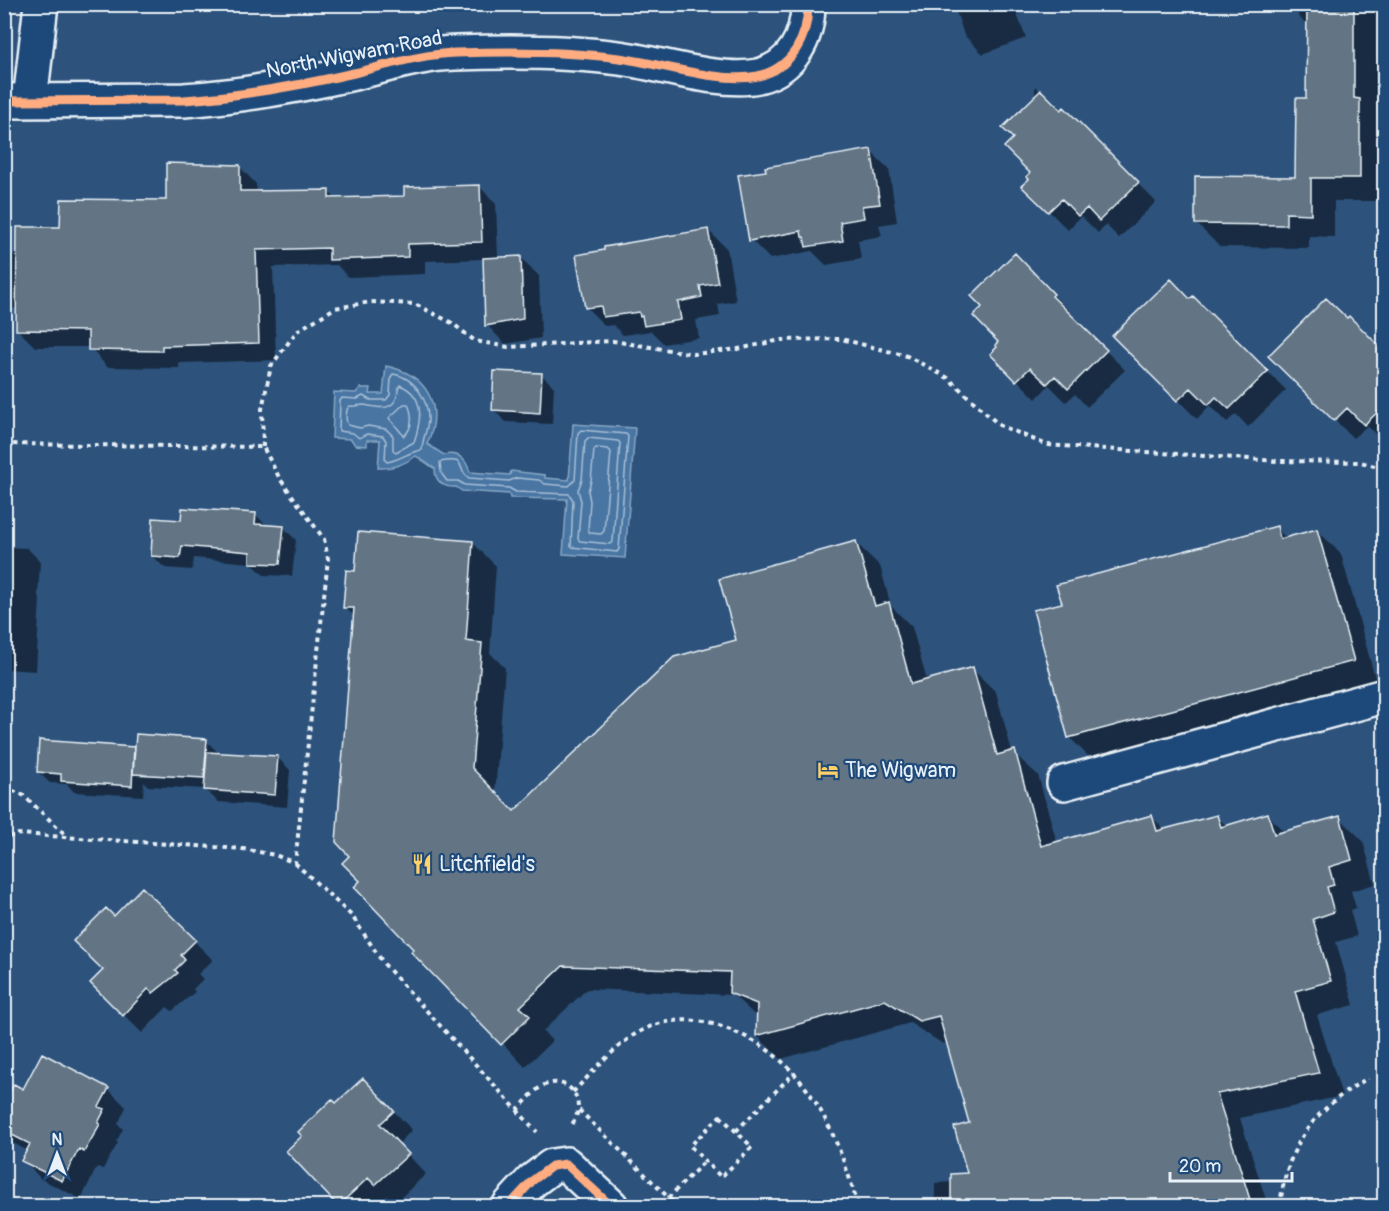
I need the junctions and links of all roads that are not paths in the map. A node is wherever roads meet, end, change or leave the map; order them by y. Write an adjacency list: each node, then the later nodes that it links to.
1 (41, 4): 3 (street)
2 (808, 4): 3 (street, North Wigwam Road)
3 (17, 101)
4 (1384, 696): 5 (street)
5 (1064, 783)
6 (509, 1206): 7 (street)
7 (611, 1206)

